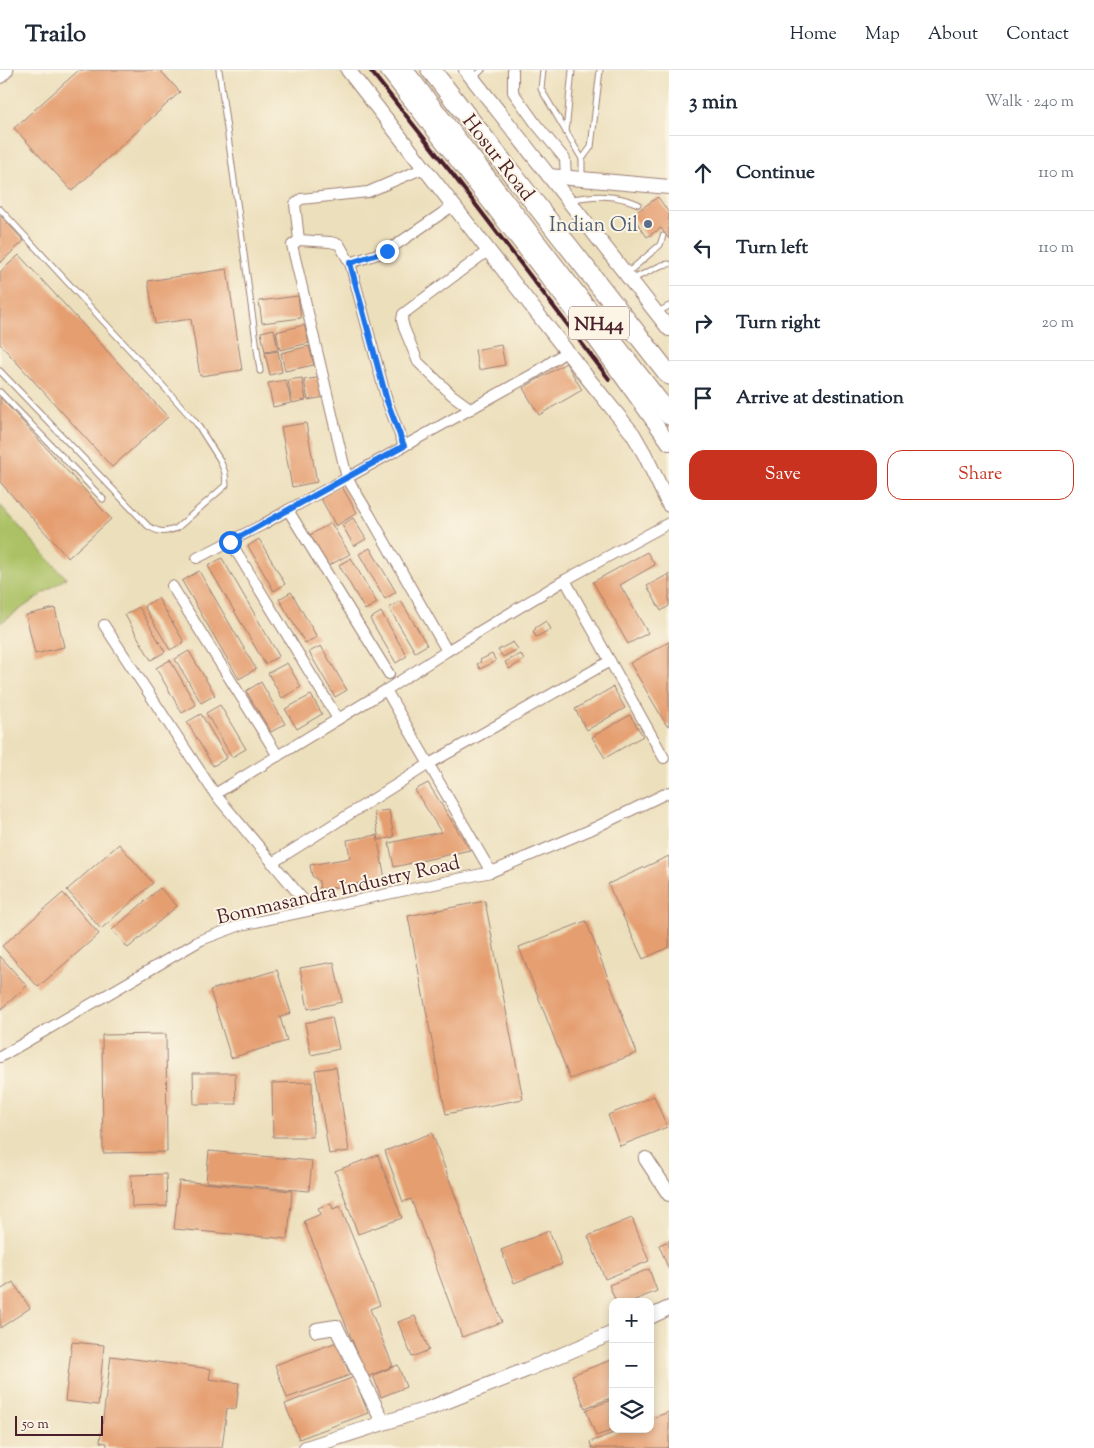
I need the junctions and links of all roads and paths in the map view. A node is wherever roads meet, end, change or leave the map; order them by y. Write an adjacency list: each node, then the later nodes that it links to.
1 (6, 70): 12 (street)
2 (219, 70): 34 (lane)
3 (348, 70): 15 (street)
4 (387, 70): 38 (street)
5 (403, 70): 38 (highway, Hosur Road / NH44)
6 (431, 70): 35 (highway, Hosur Road / NH44)
7 (514, 70): 17 (street)
8 (542, 70): 13 (lane)
9 (572, 70): 13 (lane)
10 (600, 70): 14 (lane)
11 (473, 73): 16 (street)
12 (0, 76)
13 (566, 132): 14 (lane)
14 (582, 159): 18 (lane)
15 (424, 168): 22 (street); 25 (street)
16 (549, 176): 17 (street); 20 (street)
17 (566, 178): 18 (street)
18 (582, 179): 19 (street)
19 (669, 187)
20 (568, 200): 21 (lane); 29 (street)
21 (638, 204)
22 (454, 205): 26 (street); 27 (street)
23 (0, 209): 33 (lane)
24 (663, 236): 29 (lane)
25 (299, 240): 27 (street); 42 (street)
26 (489, 250): 32 (street); 37 (street)
27 (350, 263): 41 (street)
28 (669, 266): 29 (lane)
29 (628, 277): 30 (street)
30 (663, 309): 31 (street)
31 (669, 329)
32 (567, 351): 37 (street); 39 (street)
33 (0, 371)
34 (260, 371)
35 (669, 375)
36 (0, 392): 43 (lane)
37 (471, 408): 41 (street)
38 (661, 418): 39 (street); 40 (street)
39 (634, 434): 44 (street)
40 (669, 444)
41 (404, 446): 42 (street)
42 (346, 478): 45 (street); 52 (street)
43 (103, 499)
44 (669, 505)
45 (288, 510): 47 (street); 54 (street)
46 (669, 523): 49 (street)
47 (230, 542): 48 (street); 56 (street)
48 (197, 558)
49 (565, 580): 52 (street); 53 (street)
50 (172, 586): 57 (street)
51 (104, 625): 61 (street)
52 (447, 651): 55 (street)
53 (610, 661): 58 (street); 59 (street)
54 (389, 674)
55 (386, 690): 56 (street); 59 (street)
56 (338, 719): 57 (street)
57 (278, 756): 61 (street)
58 (664, 758)
59 (429, 764): 62 (street); 63 (street)
60 (669, 792): 63 (street, Bommasandra Industry Road)
61 (215, 794): 62 (street)
62 (272, 863): 64 (street)
63 (491, 872): 64 (street, Bommasandra Industry Road)
64 (312, 910): 65 (street, Bommasandra Industry Road)
65 (0, 1057)
66 (646, 1159): 67 (street)
67 (669, 1194)
68 (669, 1308): 69 (street)
69 (654, 1315)
70 (317, 1330): 72 (street)
71 (609, 1335): 72 (street)
72 (383, 1422): 73 (street)
73 (306, 1448)

